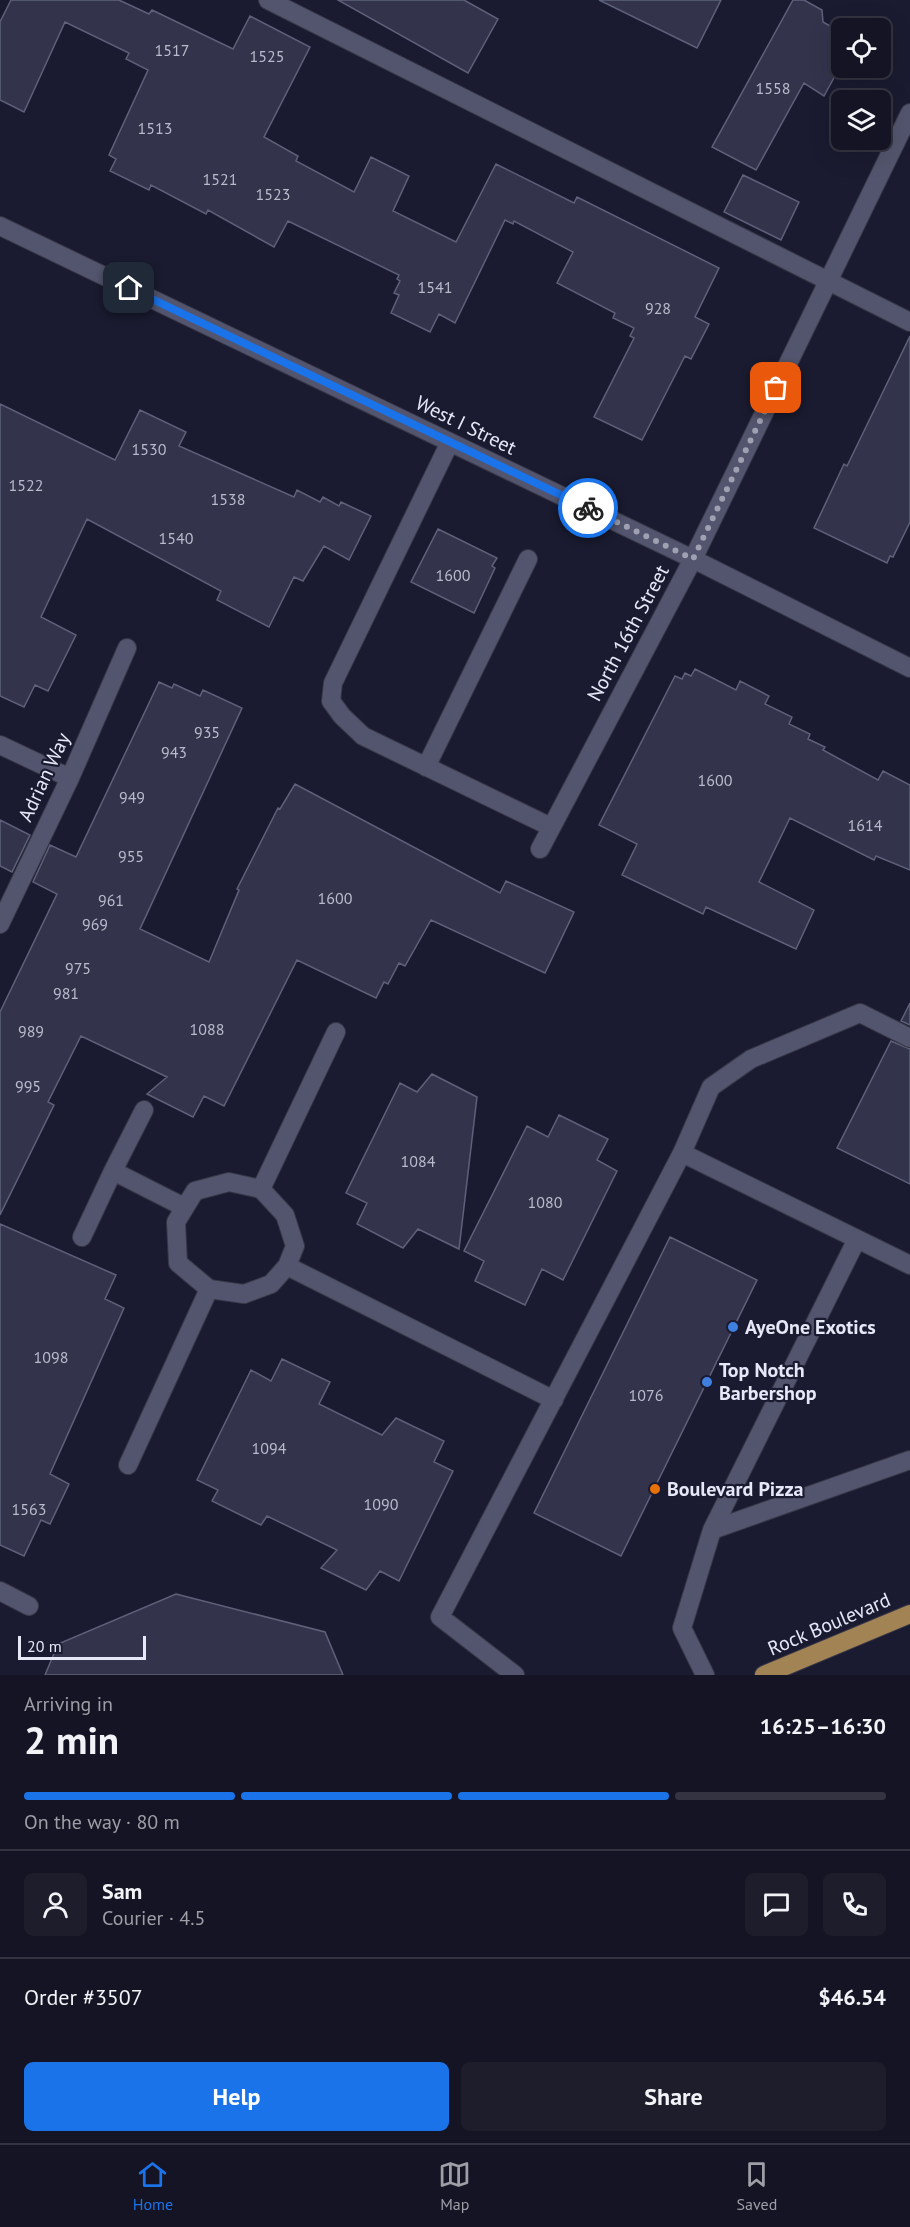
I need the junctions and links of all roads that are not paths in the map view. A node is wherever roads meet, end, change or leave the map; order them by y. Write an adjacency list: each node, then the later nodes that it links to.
1 (268, 0): 4 (street)
2 (910, 113): 4 (street, North 16th Street)
3 (0, 226): 6 (street, West I Street)
4 (828, 281): 5 (street); 8 (street, North 16th Street)
5 (910, 322)
6 (450, 442): 8 (street, West I Street); 12 (street)
7 (528, 559): 12 (street)
8 (693, 559): 10 (street, West I Street); 14 (street, North 16th Street)
9 (127, 648): 13 (street, Adrian Way)
10 (910, 668)
11 (0, 745): 13 (street)
12 (426, 767): 14 (street)
13 (70, 778): 16 (street, Adrian Way)
14 (550, 827): 15 (street, North 16th Street)
15 (540, 849)
16 (0, 924)
17 (336, 1032): 22 (street)
18 (910, 1038): 20 (street)
19 (144, 1110): 21 (street)
20 (682, 1153): 25 (street); 29 (street)
21 (113, 1171): 23 (street); 24 (street)
22 (261, 1189): 23 (street); 27 (street)
23 (184, 1207): 28 (street)
24 (82, 1236)
25 (857, 1239): 26 (street); 32 (street)
26 (910, 1265)
27 (288, 1266): 28 (street); 29 (street)
28 (209, 1289): 31 (street)
29 (554, 1400): 36 (street)
30 (910, 1460): 32 (street)
31 (128, 1465)
32 (712, 1530): 37 (street)
33 (0, 1591): 34 (street)
34 (29, 1605)
35 (910, 1614): 38 (main road, Rock Boulevard)
36 (515, 1675)
37 (705, 1675)
38 (764, 1675)

